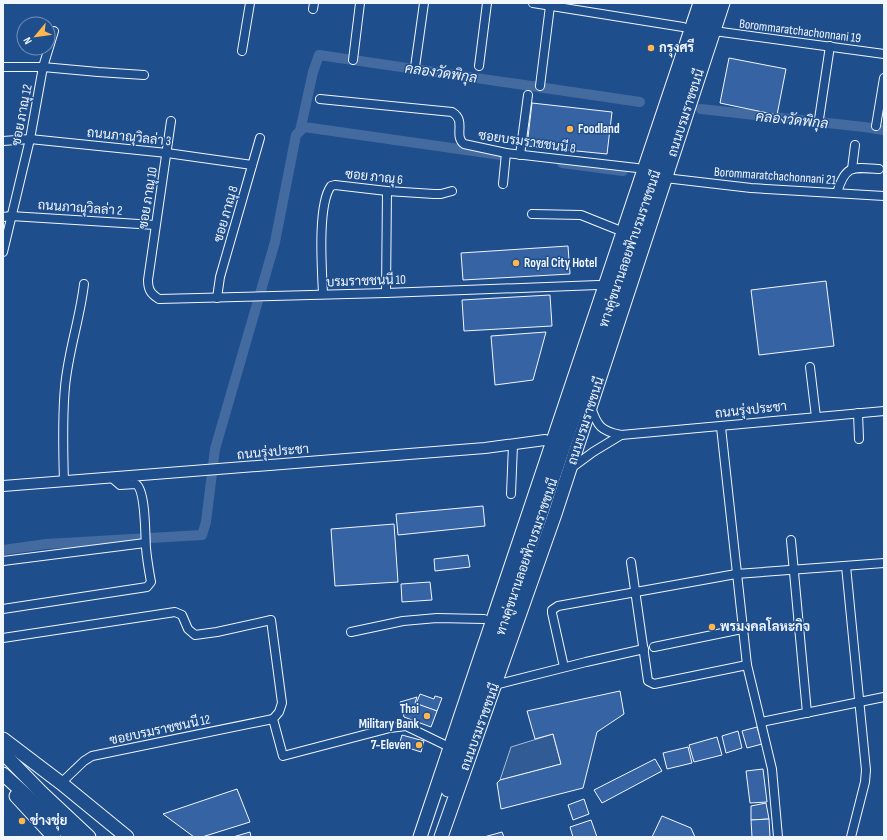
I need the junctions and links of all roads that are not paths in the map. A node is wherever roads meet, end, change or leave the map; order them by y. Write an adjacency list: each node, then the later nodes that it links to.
1 (250, 3): 14 (street)
2 (360, 3): 17 (street)
3 (424, 3): 21 (street)
4 (487, 3): 18 (street)
5 (533, 3): 10 (street)
6 (692, 3): 11 (main road)
7 (700, 3): 108 (main road, ทางคู่ขนานลอยฟ้าบรมราชชนนี)
8 (713, 3): 109 (main road, ทางคู่ขนานลอยฟ้าบรมราชชนนี)
9 (723, 3): 12 (main road, ถนนบรมราชชนนี)
10 (550, 6): 11 (street); 24 (street)
11 (683, 26): 38 (main road)
12 (714, 31): 13 (street, Borommaratchachonnani 19); 41 (main road, ถนนบรมราชชนนี)
13 (830, 46): 15 (street, Borommaratchachonnani 19); 27 (street)
14 (242, 51)
15 (884, 54)
16 (47, 56): 20 (street, ซอย ภาณุ 12)
17 (353, 60)
18 (479, 66)
19 (3, 67): 20 (street)
20 (44, 67): 22 (street); 31 (street, ซอย ภาณุ 12)
21 (415, 67)
22 (144, 75)
23 (884, 78): 29 (street)
24 (540, 86)
25 (528, 95): 36 (street)
26 (320, 99): 35 (street, ซอยบรมราชชนนี 8)
27 (819, 119)
28 (170, 121): 34 (street, ซอย ภาณุ 10)
29 (876, 126)
30 (260, 138): 37 (street, ซอย ภาณุ 8)
31 (30, 139): 32 (street, ถนนภาณุวิลล่า 3); 34 (street, ถนนภาณุวิลล่า 3); 48 (street, ซอย ภาณุ 12)
32 (3, 141)
33 (855, 145): 39 (street)
34 (167, 153): 37 (street, ถนนภาณุวิลล่า 3); 49 (street, ซอย ภาณุ 10)
35 (506, 153): 36 (street, ซอยบรมราชชนนี 8); 42 (street)
36 (520, 155): 38 (street, ซอยบรมราชชนนี 8)
37 (252, 165): 57 (street, ซอย ภาณุ 8)
38 (636, 168): 50 (main road)
39 (852, 169): 40 (street); 45 (street)
40 (879, 170)
41 (665, 178): 45 (street, Borommaratchachonnani 21); 59 (main road, ถนนบรมราชชนนี)
42 (503, 184)
43 (387, 191): 44 (street, ซอย ภาณุ 6); 55 (street); 56 (street, ซอย ภาณุ 6)
44 (452, 191)
45 (837, 193): 46 (street, Borommaratchachonnani 21)
46 (884, 196)
47 (532, 214): 50 (street)
48 (7, 216): 49 (street, ถนนภาณุวิลล่า 2); 51 (street, ซอย ภาณุ 12)
49 (155, 225): 52 (street, ซอย ภาณุ 10)
50 (616, 229): 54 (main road)
51 (3, 252)
52 (148, 280): 57 (street, บรมราชชนนี 10)
53 (84, 284): 70 (street)
54 (598, 285): 55 (street, บรมราชชนนี 10); 66 (main road)
55 (386, 293): 56 (street, บรมราชชนนี 10)
56 (323, 294): 57 (street, บรมราชชนนี 10)
57 (217, 298)
58 (810, 367): 62 (street)
59 (591, 407): 64 (street, ถนนรุ่งประชา); 68 (main road, ถนนบรมราชชนนี)
60 (884, 411): 61 (street, ถนนรุ่งประชา)
61 (858, 413): 62 (street, ถนนรุ่งประชา); 65 (street)
62 (816, 417): 63 (street, ถนนรุ่งประชา)
63 (720, 427): 64 (street, ถนนรุ่งประชา); 80 (street)
64 (621, 435): 68 (street, ถนนรุ่งประชา)
65 (859, 439)
66 (545, 440): 67 (street, ถนนรุ่งประชา); 83 (main road)
67 (513, 445): 69 (street, ถนนรุ่งประชา); 72 (street)
68 (569, 470): 91 (main road, ถนนบรมราชชนนี)
69 (112, 478): 70 (street, ถนนรุ่งประชา); 74 (street)
70 (64, 482): 71 (street, ถนนรุ่งประชา)
71 (3, 486)
72 (511, 494)
73 (791, 540): 79 (street)
74 (146, 543): 75 (street); 82 (street)
75 (3, 561)
76 (631, 562): 81 (street)
77 (884, 563): 78 (street)
78 (846, 566): 79 (street); 93 (street)
79 (793, 570): 80 (street); 94 (street)
80 (736, 574): 81 (street); 84 (street)
81 (635, 592): 88 (street); 90 (street)
82 (3, 610)
83 (484, 620): 85 (street); 98 (main road)
84 (742, 628): 87 (street); 89 (street)
85 (351, 632)
86 (3, 638): 95 (street)
87 (654, 647)
88 (644, 649): 89 (street); 90 (street)
89 (747, 665): 96 (street)
90 (564, 667): 91 (street)
91 (495, 686): 110 (main road, ถนนบรมราชชนนี)
92 (884, 697): 93 (street)
93 (859, 702): 94 (street); 112 (street)
94 (807, 713): 96 (street)
95 (273, 719): 98 (street); 102 (street, ซอยบรมราชชนนี 12)
96 (761, 722): 111 (street)
97 (3, 739): 102 (main road)
98 (443, 744): 107 (main road)
99 (3, 753): 105 (main road)
100 (3, 774): 104 (main road)
101 (3, 782): 103 (main road)
102 (61, 783): 106 (main road)
103 (54, 837)
104 (72, 837)
105 (89, 837)
106 (126, 837)
107 (412, 837)
108 (420, 837)
109 (432, 837)
110 (441, 837)
111 (778, 837)
112 (851, 837)

